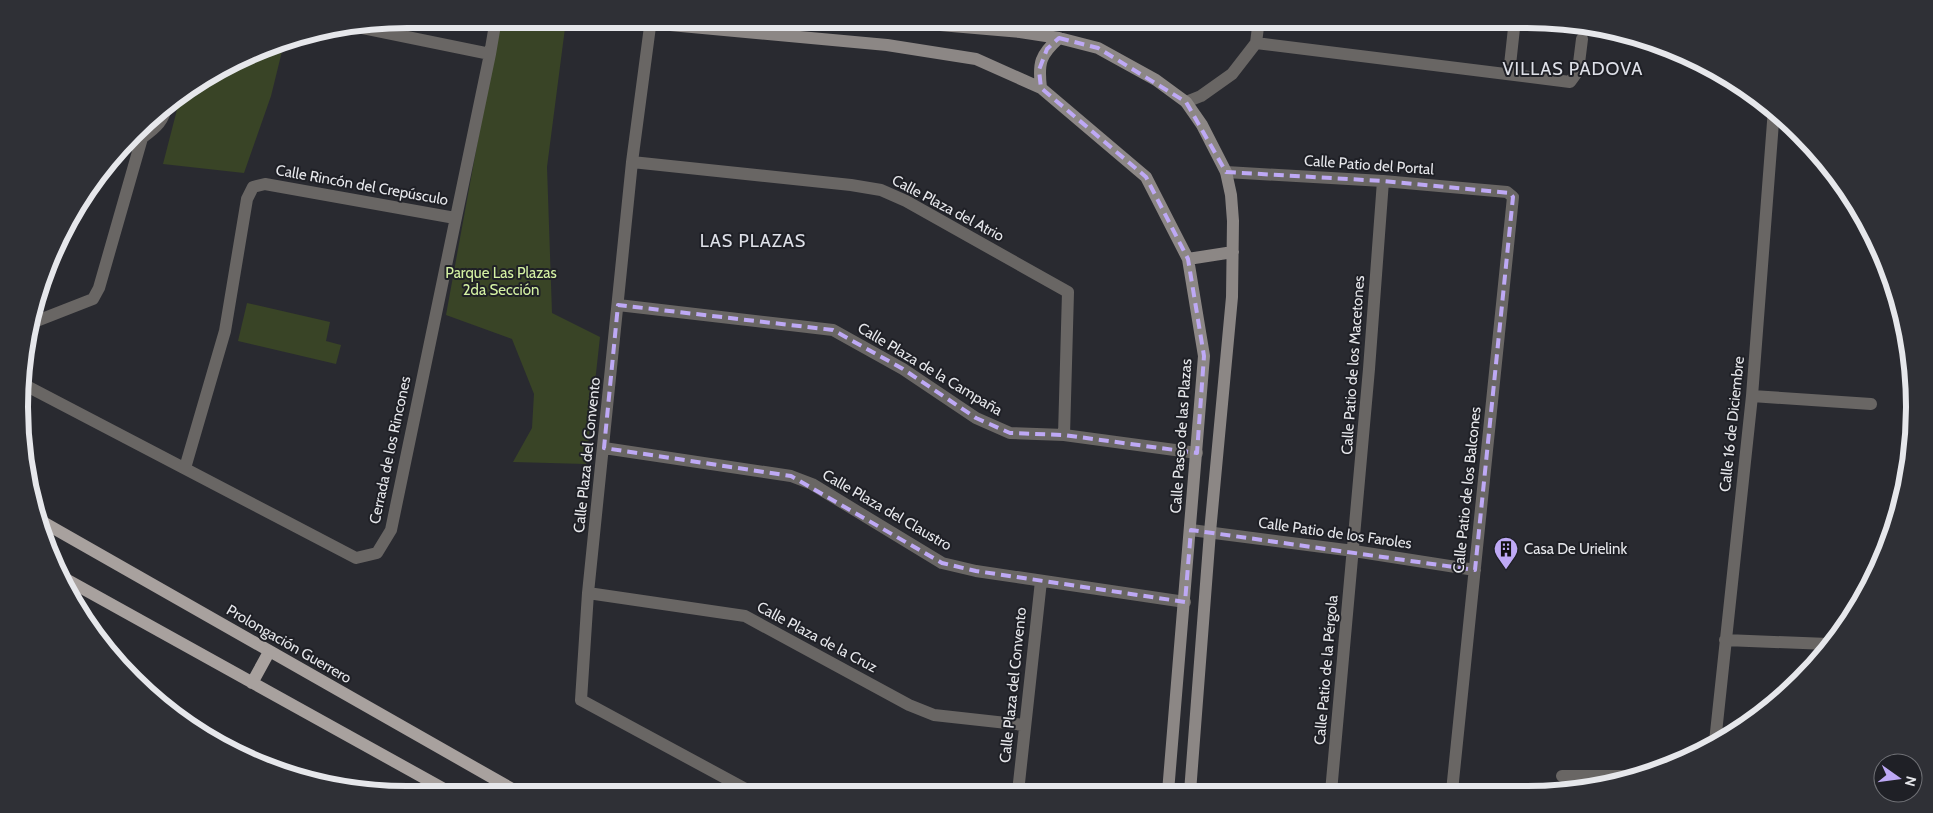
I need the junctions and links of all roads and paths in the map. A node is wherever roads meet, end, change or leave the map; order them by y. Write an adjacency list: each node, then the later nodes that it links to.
1 (494, 28): 11 (street, Cerrada de los Rincones)
2 (649, 28): 17 (street, Calle Plaza del Convento)
3 (719, 28): 13 (street, Calle Paseo de las Plazas)
4 (974, 28): 8 (street)
5 (1258, 28): 10 (street)
6 (1513, 28): 12 (street)
7 (370, 29): 11 (street)
8 (1059, 38): 13 (street); 14 (street)
9 (1582, 38): 12 (street)
10 (1256, 43): 12 (street); 14 (street)
11 (490, 54): 21 (street, Cerrada de los Rincones)
12 (1510, 74)
13 (1041, 88): 23 (street, Calle Paseo de las Plazas)
14 (1186, 102): 18 (street)
15 (165, 115): 25 (street)
16 (1773, 120): 27 (street, Calle 16 de Diciembre)
17 (632, 162): 24 (street, Calle Plaza del Convento); 29 (street, Calle Plaza del Atrio)
18 (1226, 172): 19 (street, Calle Patio del Portal); 22 (street)
19 (1383, 181): 20 (street, Calle Patio del Portal); 36 (street, Calle Patio de los Macetones)
20 (1510, 194): 37 (street, Calle Patio de los Balcones)
21 (455, 218): 32 (street, Calle Rincón del Crepúsculo); 32 (street, Cerrada de los Rincones)
22 (1233, 252): 23 (street); 35 (street)
23 (1188, 259): 31 (street, Calle Paseo de las Plazas)
24 (618, 305): 29 (street, Calle Plaza de la Campaña); 30 (street, Calle Plaza del Convento)
25 (37, 321)
26 (28, 387): 32 (street, Cerrada de los Rincones)
27 (1752, 396): 28 (street); 42 (street, Calle 16 de Diciembre)
28 (1871, 404)
29 (1064, 435): 31 (street, Calle Plaza de la Campaña)
30 (604, 448): 39 (street, Calle Plaza del Claustro); 40 (street, Calle Plaza del Convento)
31 (1197, 453): 34 (street, Calle Paseo de las Plazas)
32 (185, 468)
33 (47, 524): 44 (main road, Prolongación Guerrero)
34 (1191, 530): 35 (street, Calle Patio de los Faroles); 41 (street, Calle Paseo de las Plazas)
35 (1210, 532): 36 (street, Calle Patio de los Faroles); 55 (street)
36 (1354, 551): 37 (street, Calle Patio de los Faroles); 56 (street, Calle Patio de la Pérgola)
37 (1475, 570): 57 (street, Calle Patio de los Balcones)
38 (71, 582): 45 (main road)
39 (1041, 582): 41 (street, Calle Plaza del Claustro); 46 (street, Calle Plaza del Convento)
40 (588, 594): 46 (street, Calle Plaza de la Cruz); 52 (street, Calle Plaza del Convento)
41 (1185, 602): 54 (street, Calle Paseo de las Plazas)
42 (1725, 640): 43 (street); 47 (street, Calle 16 de Diciembre)
43 (1821, 644)
44 (269, 652): 45 (main road); 51 (main road, Prolongación Guerrero)
45 (252, 682): 50 (main road)
46 (1024, 725): 53 (street, Calle Plaza del Convento)
47 (1716, 735)
48 (1562, 776): 49 (street)
49 (1610, 776)
50 (439, 786)
51 (507, 786)
52 (741, 786)
53 (1019, 786)
54 (1169, 786)
55 (1190, 786)
56 (1332, 786)
57 (1453, 786)

